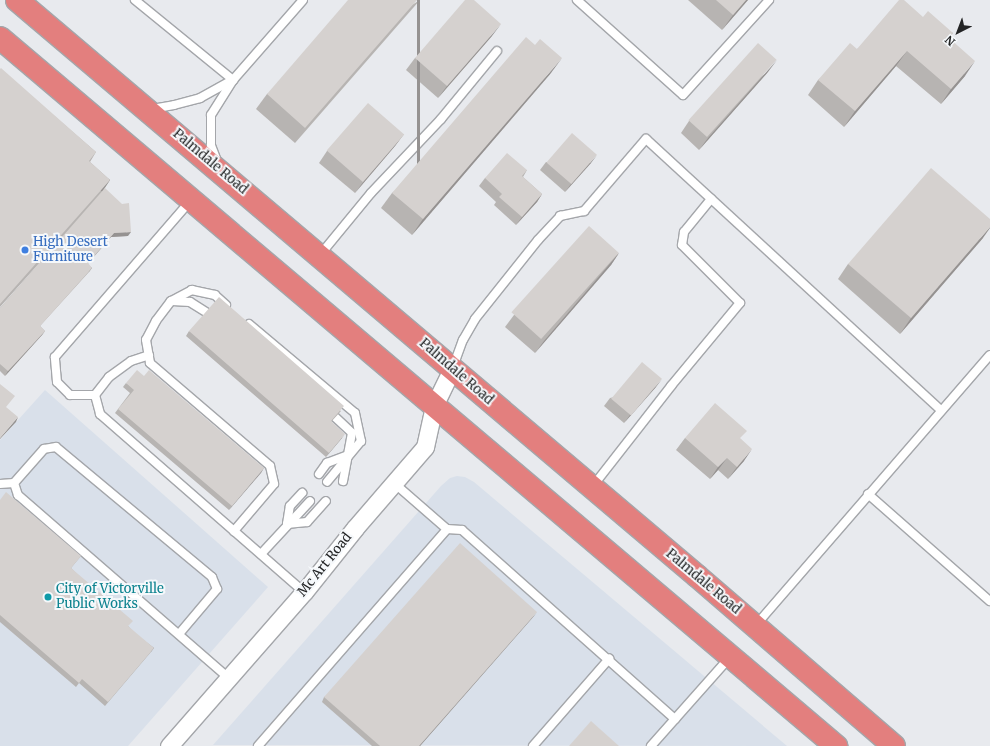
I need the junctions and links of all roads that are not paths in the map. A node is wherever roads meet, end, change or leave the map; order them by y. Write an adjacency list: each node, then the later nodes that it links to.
1 (17, 0): 9 (highway, Palmdale Road)
2 (135, 0): 8 (lane)
3 (303, 0): 8 (lane)
4 (577, 0): 5 (lane)
5 (769, 0)
6 (0, 38): 11 (highway)
7 (497, 52): 13 (lane)
8 (233, 80): 9 (lane); 10 (lane)
9 (148, 110): 10 (highway, Palmdale Road)
10 (220, 172): 13 (highway, Palmdale Road)
11 (192, 199): 19 (lane); 20 (highway)
12 (711, 199): 18 (lane); 21 (lane); 30 (lane)
13 (319, 256): 18 (highway, Palmdale Road)
14 (171, 301): 15 (lane); 16 (lane); 23 (lane)
15 (206, 312)
16 (149, 355): 19 (lane); 37 (lane)
17 (990, 355): 21 (lane)
18 (452, 369): 20 (street, Mc Art Road); 30 (highway, Palmdale Road)
19 (95, 396): 37 (lane)
20 (434, 406): 28 (street, Mc Art Road); 43 (highway)
21 (941, 410): 32 (lane)
22 (335, 417): 23 (lane)
23 (349, 454): 24 (lane); 25 (lane); 26 (lane)
24 (318, 474)
25 (327, 482)
26 (343, 482)
27 (14, 483): 29 (lane); 42 (lane); 42 (lane)
28 (394, 483): 36 (lane); 39 (street, Mc Art Road)
29 (0, 484)
30 (591, 488): 41 (highway, Palmdale Road)
31 (302, 493): 35 (lane)
32 (868, 494): 40 (lane); 41 (lane)
33 (310, 501): 35 (lane)
34 (326, 501): 35 (lane)
35 (287, 524): 38 (lane)
36 (447, 529): 44 (lane); 48 (lane)
37 (234, 531): 38 (lane)
38 (261, 554): 39 (lane)
39 (304, 592): 45 (street, Mc Art Road)
40 (990, 602)
41 (755, 626): 52 (highway, Palmdale Road)
42 (180, 634): 45 (lane)
43 (731, 656): 46 (lane); 51 (highway)
44 (609, 659): 46 (lane); 49 (lane)
45 (230, 679): 47 (street, Mc Art Road)
46 (675, 719): 50 (lane)
47 (169, 746)
48 (258, 746)
49 (533, 746)
50 (652, 746)
51 (836, 746)
52 (894, 746)

